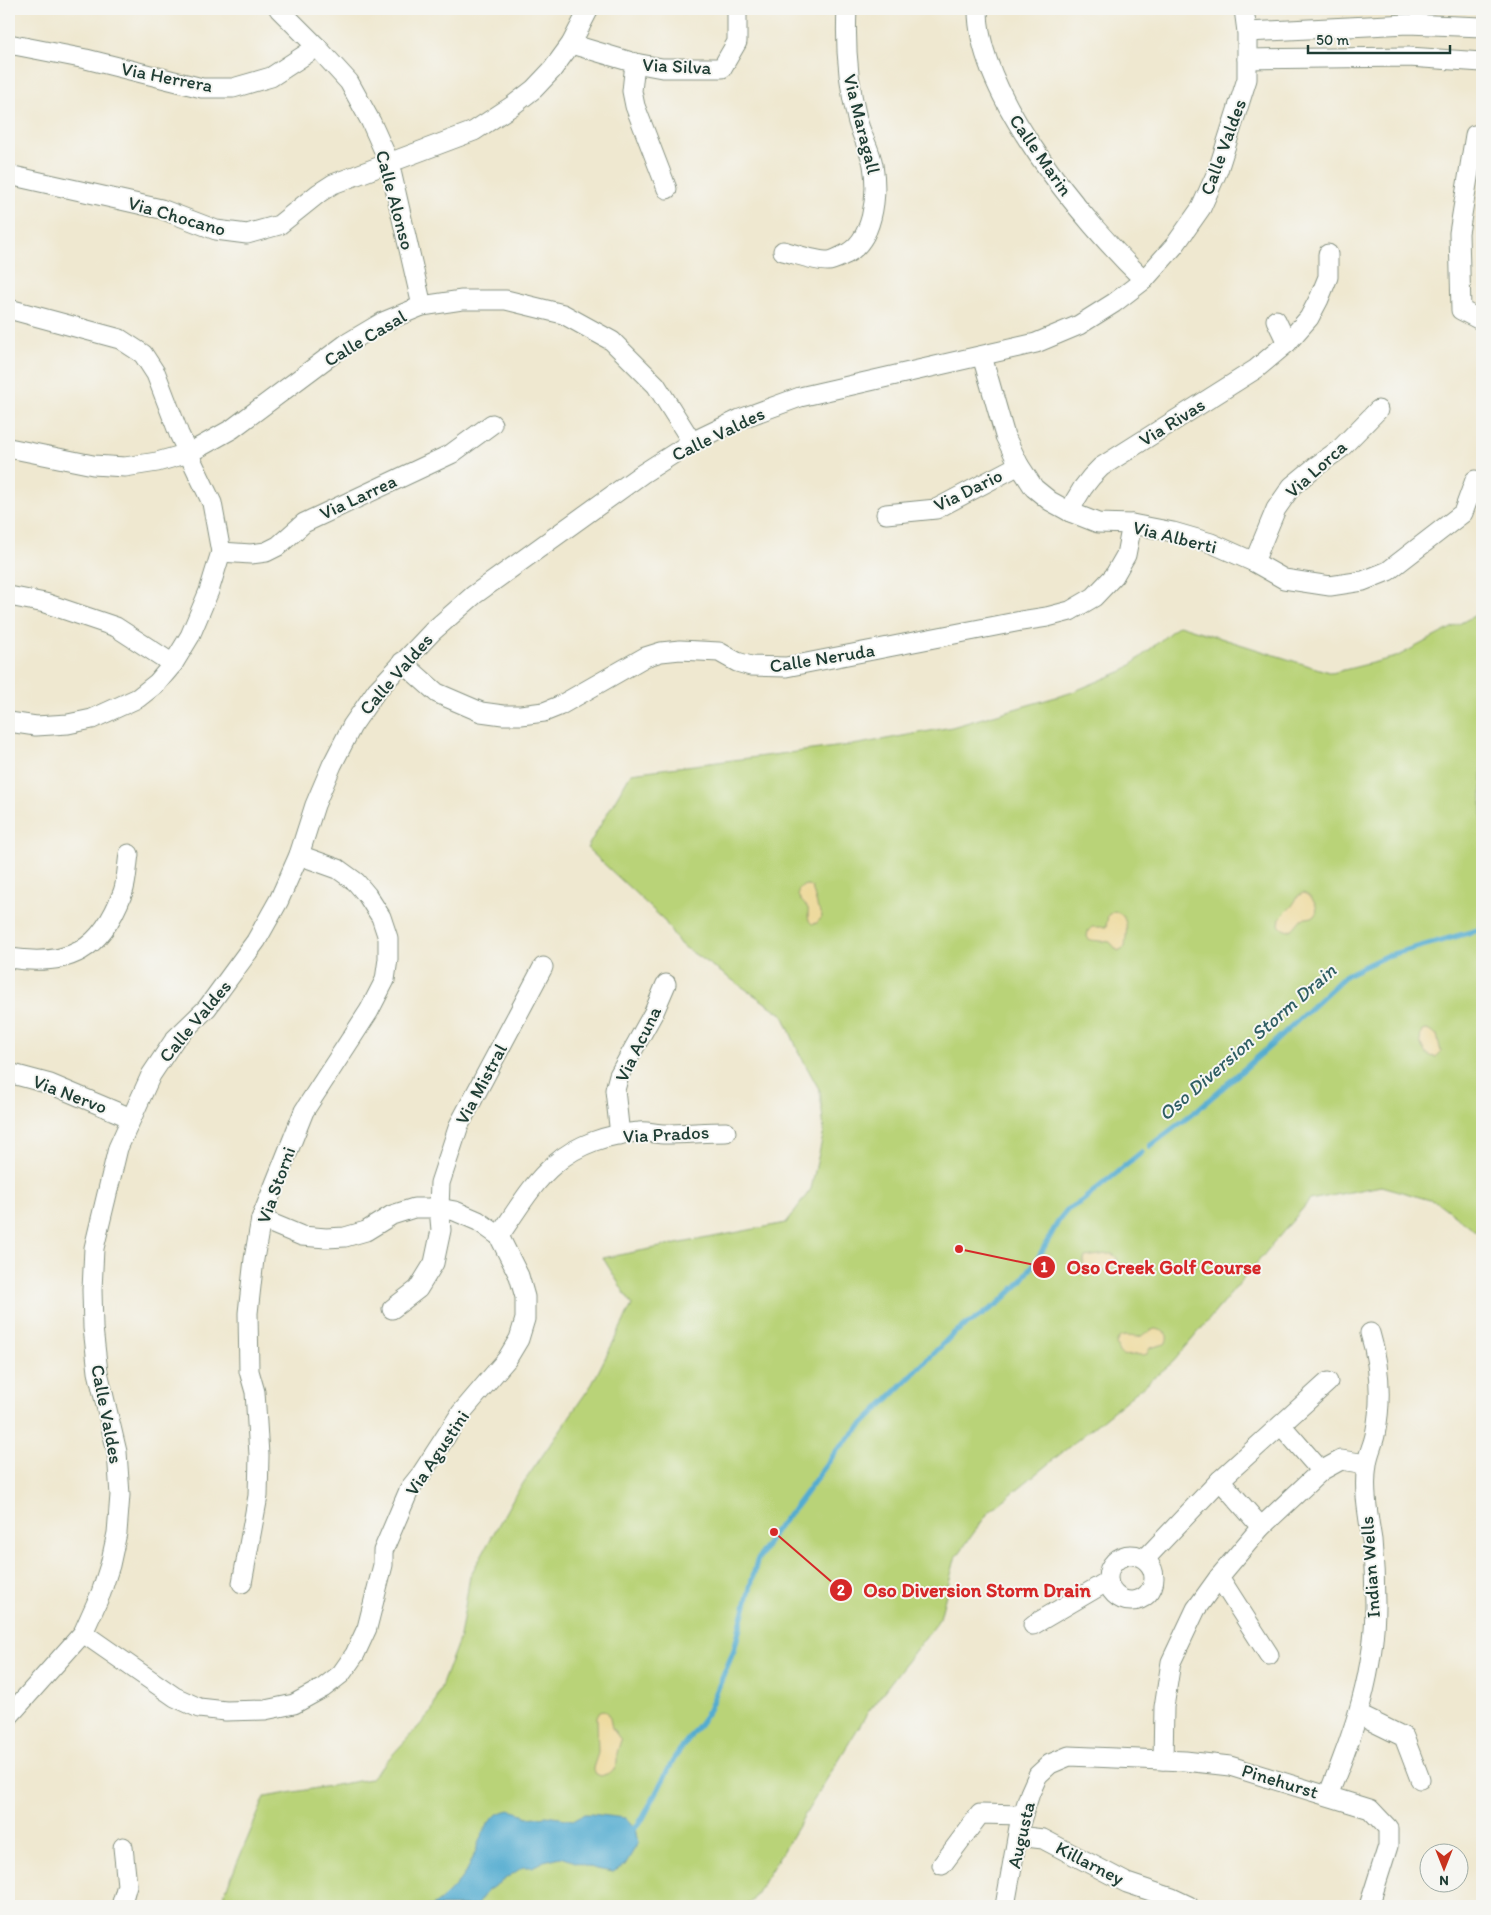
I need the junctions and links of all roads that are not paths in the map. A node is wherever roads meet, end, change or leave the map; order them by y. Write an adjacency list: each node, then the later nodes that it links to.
1 (279, 9): 12 (street, Calle Alonso)
2 (589, 9): 11 (street)
3 (737, 9): 16 (street, Via Silva)
4 (847, 9): 21 (street, Via Maragall)
5 (978, 9): 23 (street, Calle Marin)
6 (1244, 9): 9 (street, Calle Valdes)
7 (1408, 24): 8 (street); 9 (street); 13 (street)
8 (1482, 27)
9 (1247, 32): 14 (street, Calle Valdes)
10 (9, 44): 12 (street, Via Herrera)
11 (571, 44): 16 (street, Via Silva); 18 (street)
12 (318, 47): 18 (street, Calle Alonso)
13 (1409, 57): 14 (street); 15 (street)
14 (1247, 59): 23 (street, Calle Valdes)
15 (1482, 62)
16 (635, 64): 20 (street)
17 (1482, 134): 27 (street)
18 (389, 162): 19 (street, Via Chocano); 24 (street, Calle Alonso)
19 (9, 175)
20 (667, 189)
21 (783, 251)
22 (1328, 254): 28 (street, Via Rivas)
23 (1144, 280): 29 (street, Calle Valdes)
24 (422, 306): 32 (street, Calle Casal); 34 (street, Calle Casal)
25 (9, 309): 34 (street)
26 (1276, 320): 28 (street)
27 (1482, 321)
28 (1287, 344): 37 (street, Via Rivas)
29 (982, 356): 32 (street, Calle Valdes); 35 (street, Via Alberti)
30 (1378, 410): 41 (street, Via Lorca)
31 (492, 424): 40 (street, Via Larrea)
32 (692, 442): 43 (street, Calle Valdes)
33 (9, 448): 34 (street, Calle Casal)
34 (188, 452): 40 (street)
35 (1019, 464): 37 (street, Via Alberti); 38 (street, Via Dario)
36 (1475, 480): 41 (street, Via Alberti)
37 (1070, 512): 39 (street, Via Alberti)
38 (886, 514)
39 (1132, 524): 41 (street, Via Alberti); 43 (street, Calle Neruda)
40 (221, 552): 44 (street)
41 (1254, 562)
42 (9, 596): 44 (street)
43 (402, 662): 47 (street, Calle Valdes)
44 (173, 664): 45 (street)
45 (9, 722)
46 (130, 854): 48 (street)
47 (299, 855): 52 (street, Calle Valdes); 56 (street, Via Storni)
48 (9, 958)
49 (543, 967): 55 (street, Via Mistral)
50 (666, 984): 54 (street, Via Acuna)
51 (9, 1073): 52 (street, Via Nervo)
52 (131, 1118): 71 (street, Calle Valdes)
53 (726, 1132): 54 (street, Via Prados)
54 (620, 1135): 57 (street, Via Prados)
55 (438, 1208): 56 (street, Via Agustini); 57 (street, Via Agustini); 58 (street, Via Mistral)
56 (261, 1219): 69 (street, Via Storni)
57 (499, 1236): 71 (street, Via Agustini)
58 (392, 1309)
59 (1370, 1333): 62 (street, Indian Wells)
60 (1328, 1382): 61 (street)
61 (1281, 1425): 63 (street); 64 (street)
62 (1366, 1464): 63 (street); 73 (street, Indian Wells)
63 (1320, 1471): 65 (street)
64 (1220, 1480): 65 (street); 66 (street)
65 (1261, 1527): 67 (street)
66 (1145, 1559): 68 (street); 68 (street)
67 (1219, 1577): 72 (street); 75 (street)
68 (1108, 1581): 70 (street)
69 (242, 1583)
70 (1033, 1625)
71 (83, 1632): 74 (street, Calle Valdes)
72 (1269, 1655)
73 (1359, 1714): 76 (street); 77 (street, Indian Wells)
74 (9, 1716)
75 (1163, 1760): 77 (street, Pinehurst); 78 (street, Augusta)
76 (1420, 1780)
77 (1328, 1795): 85 (street, Pinehurst)
78 (1022, 1815): 79 (street, Augusta); 81 (street)
79 (1018, 1836): 83 (street, Augusta); 84 (street, Killarney)
80 (123, 1847): 82 (street)
81 (942, 1865)
82 (121, 1906)
83 (1005, 1906)
84 (1190, 1906)
85 (1369, 1906)

